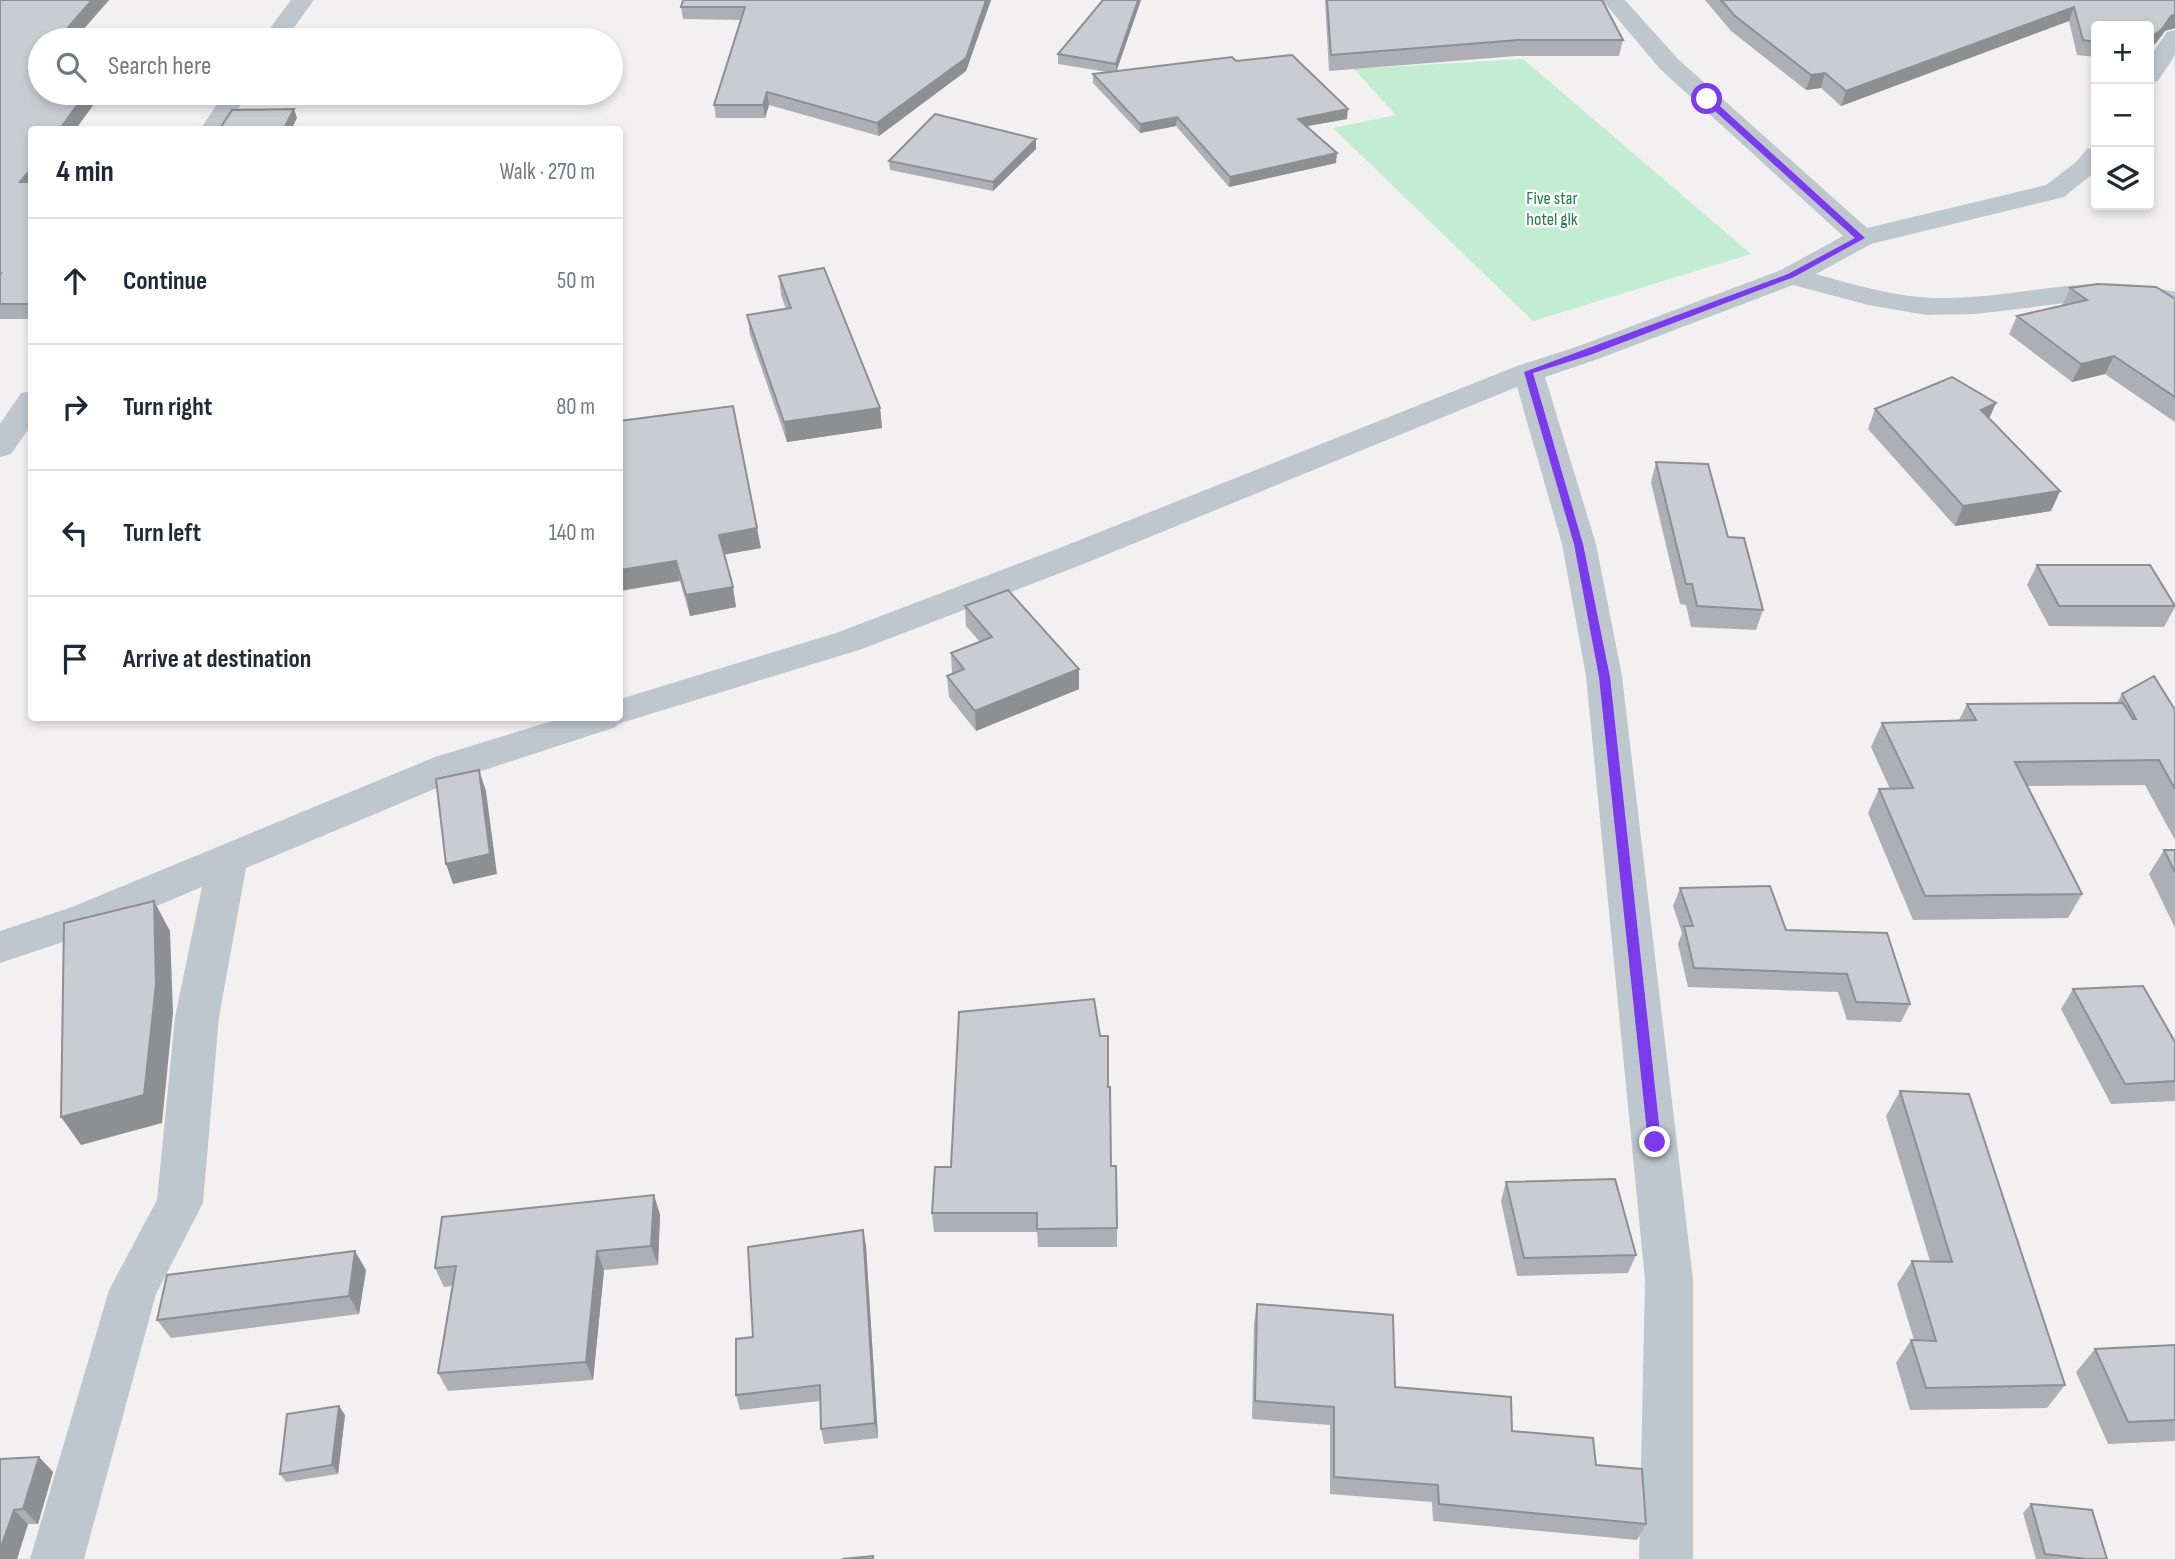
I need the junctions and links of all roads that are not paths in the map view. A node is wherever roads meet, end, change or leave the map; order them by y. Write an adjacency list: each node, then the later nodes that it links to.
1 (303, 0): 3 (street)
2 (1613, 0): 9 (street)
3 (282, 28)
4 (2175, 37): 5 (street)
5 (2154, 68)
6 (228, 105): 7 (street)
7 (215, 126)
8 (2091, 161): 9 (street)
9 (1861, 238): 10 (street)
10 (1791, 276): 11 (street); 12 (street)
11 (2175, 301)
12 (1528, 372): 15 (street); 20 (street)
13 (28, 406): 14 (street)
14 (0, 447)
15 (623, 711)
16 (594, 721): 17 (street)
17 (227, 860): 18 (street); 19 (street)
18 (0, 947)
19 (57, 1559)
20 (1666, 1559)

